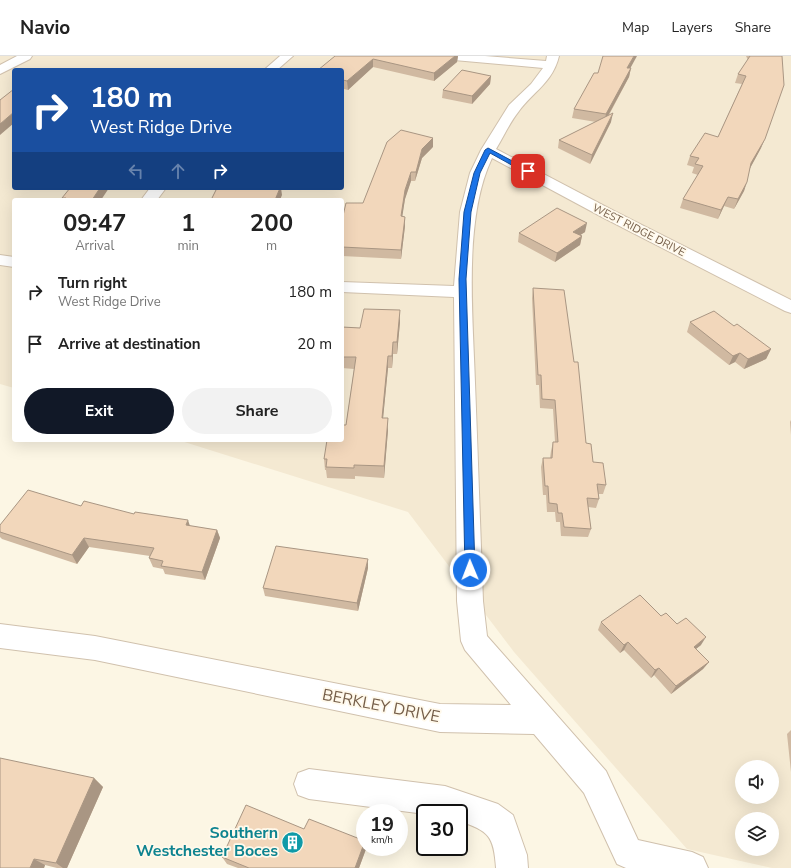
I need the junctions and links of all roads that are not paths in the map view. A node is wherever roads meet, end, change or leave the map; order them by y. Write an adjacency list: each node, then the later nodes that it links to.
1 (26, 56): 6 (street)
2 (287, 56): 5 (street)
3 (454, 56): 4 (street)
4 (552, 61): 7 (street)
5 (272, 68)
6 (0, 70)
7 (488, 150): 11 (street); 12 (street, WEST RIDGE DRIVE)
8 (0, 260): 9 (street)
9 (12, 262)
10 (344, 287): 11 (street)
11 (463, 292): 14 (street)
12 (791, 307)
13 (0, 636): 14 (street, BERKLEY DRIVE)
14 (541, 720): 16 (street)
15 (309, 784): 17 (street)
16 (630, 860): 18 (street)
17 (512, 868)
18 (692, 868)

